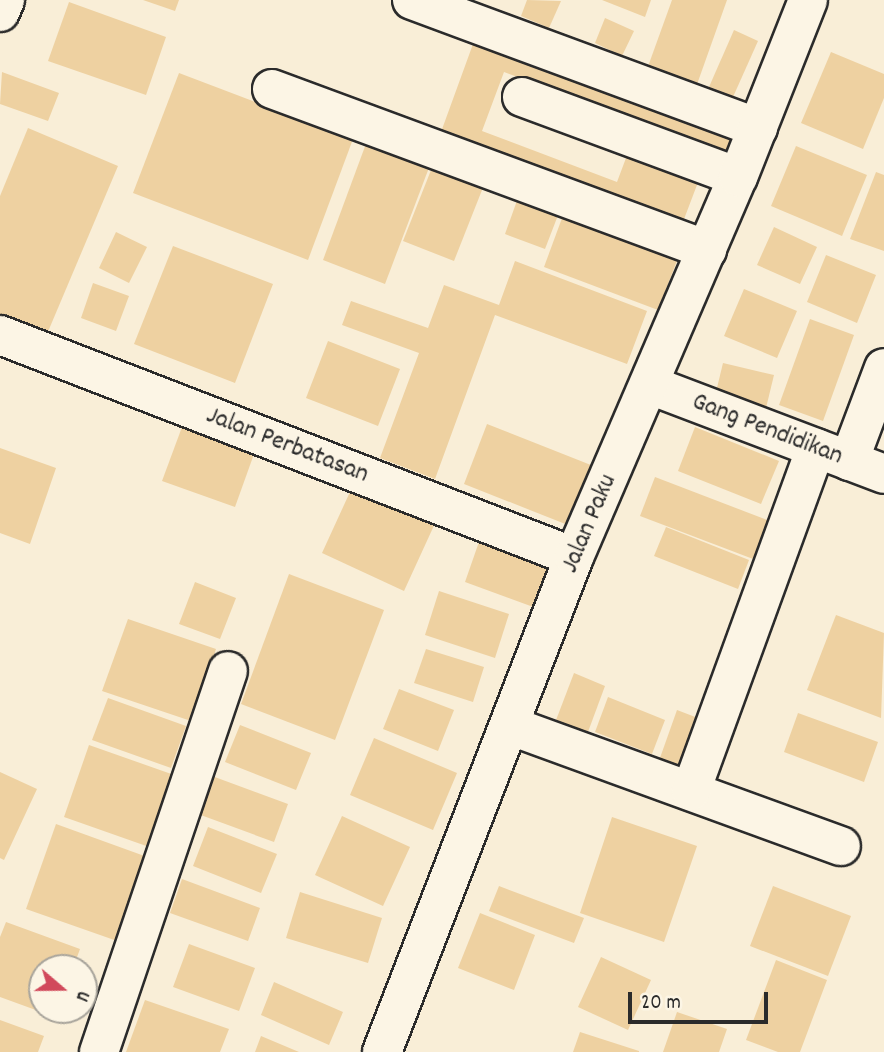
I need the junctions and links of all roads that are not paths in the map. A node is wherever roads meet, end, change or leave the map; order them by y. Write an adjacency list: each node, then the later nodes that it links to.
1 (5, 0): 4 (street)
2 (412, 0): 7 (street)
3 (808, 0): 7 (street, Jalan Paku)
4 (0, 12)
5 (272, 89): 9 (street)
6 (522, 97): 8 (street)
7 (758, 128): 8 (street, Jalan Paku)
8 (738, 177): 9 (street, Jalan Paku)
9 (707, 250): 12 (street, Jalan Paku)
10 (0, 335): 14 (street, Jalan Perbatasan)
11 (884, 368): 13 (street)
12 (650, 385): 13 (street, Gang Pendidikan); 14 (street, Jalan Paku)
13 (850, 461): 17 (street)
14 (574, 557): 16 (street, Jalan Paku)
15 (228, 671): 19 (street)
16 (511, 726): 17 (street); 20 (street, Jalan Paku)
17 (691, 791): 18 (street)
18 (841, 846)
19 (99, 1052)
20 (382, 1052)

